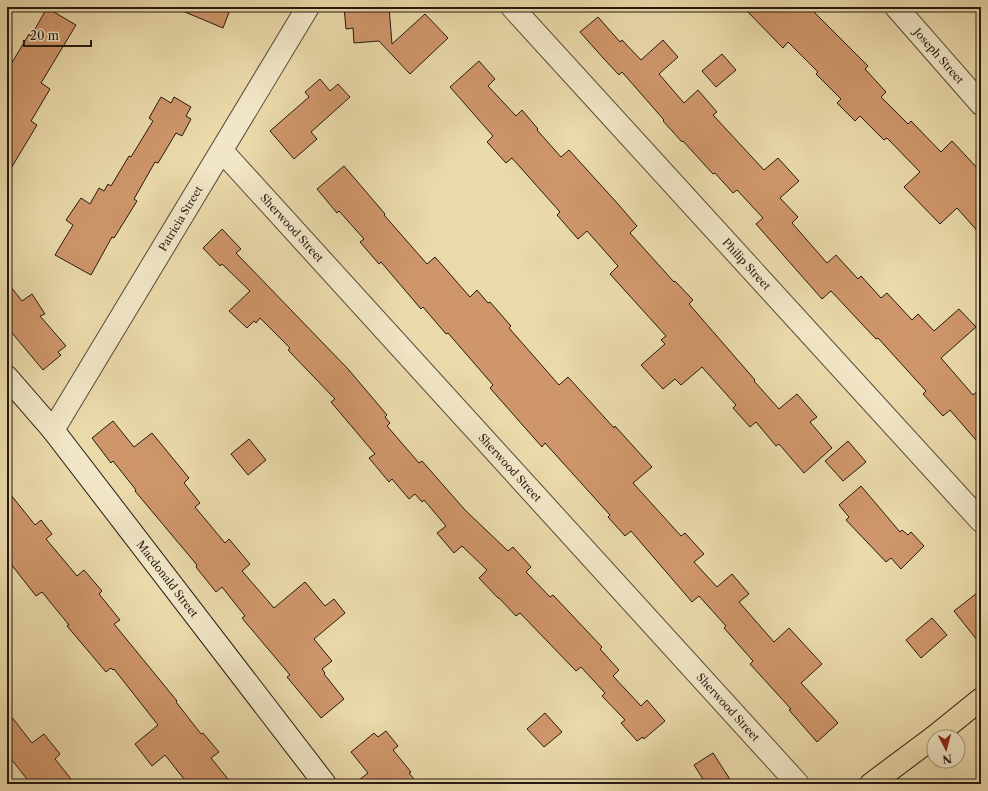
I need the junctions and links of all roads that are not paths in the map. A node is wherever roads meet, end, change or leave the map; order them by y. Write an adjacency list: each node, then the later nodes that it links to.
1 (308, 7): 5 (street, Patricia Street)
2 (512, 7): 8 (street, Philip Street)
3 (896, 7): 4 (street, Joseph Street)
4 (981, 104)
5 (222, 151): 7 (street, Patricia Street); 13 (street, Sherwood Street)
6 (7, 377): 7 (street, Macdonald Street)
7 (53, 430): 12 (street, Macdonald Street)
8 (981, 521)
9 (981, 699): 10 (main road)
10 (944, 729)
11 (926, 743): 14 (main road)
12 (325, 784)
13 (798, 784)
14 (871, 784)

